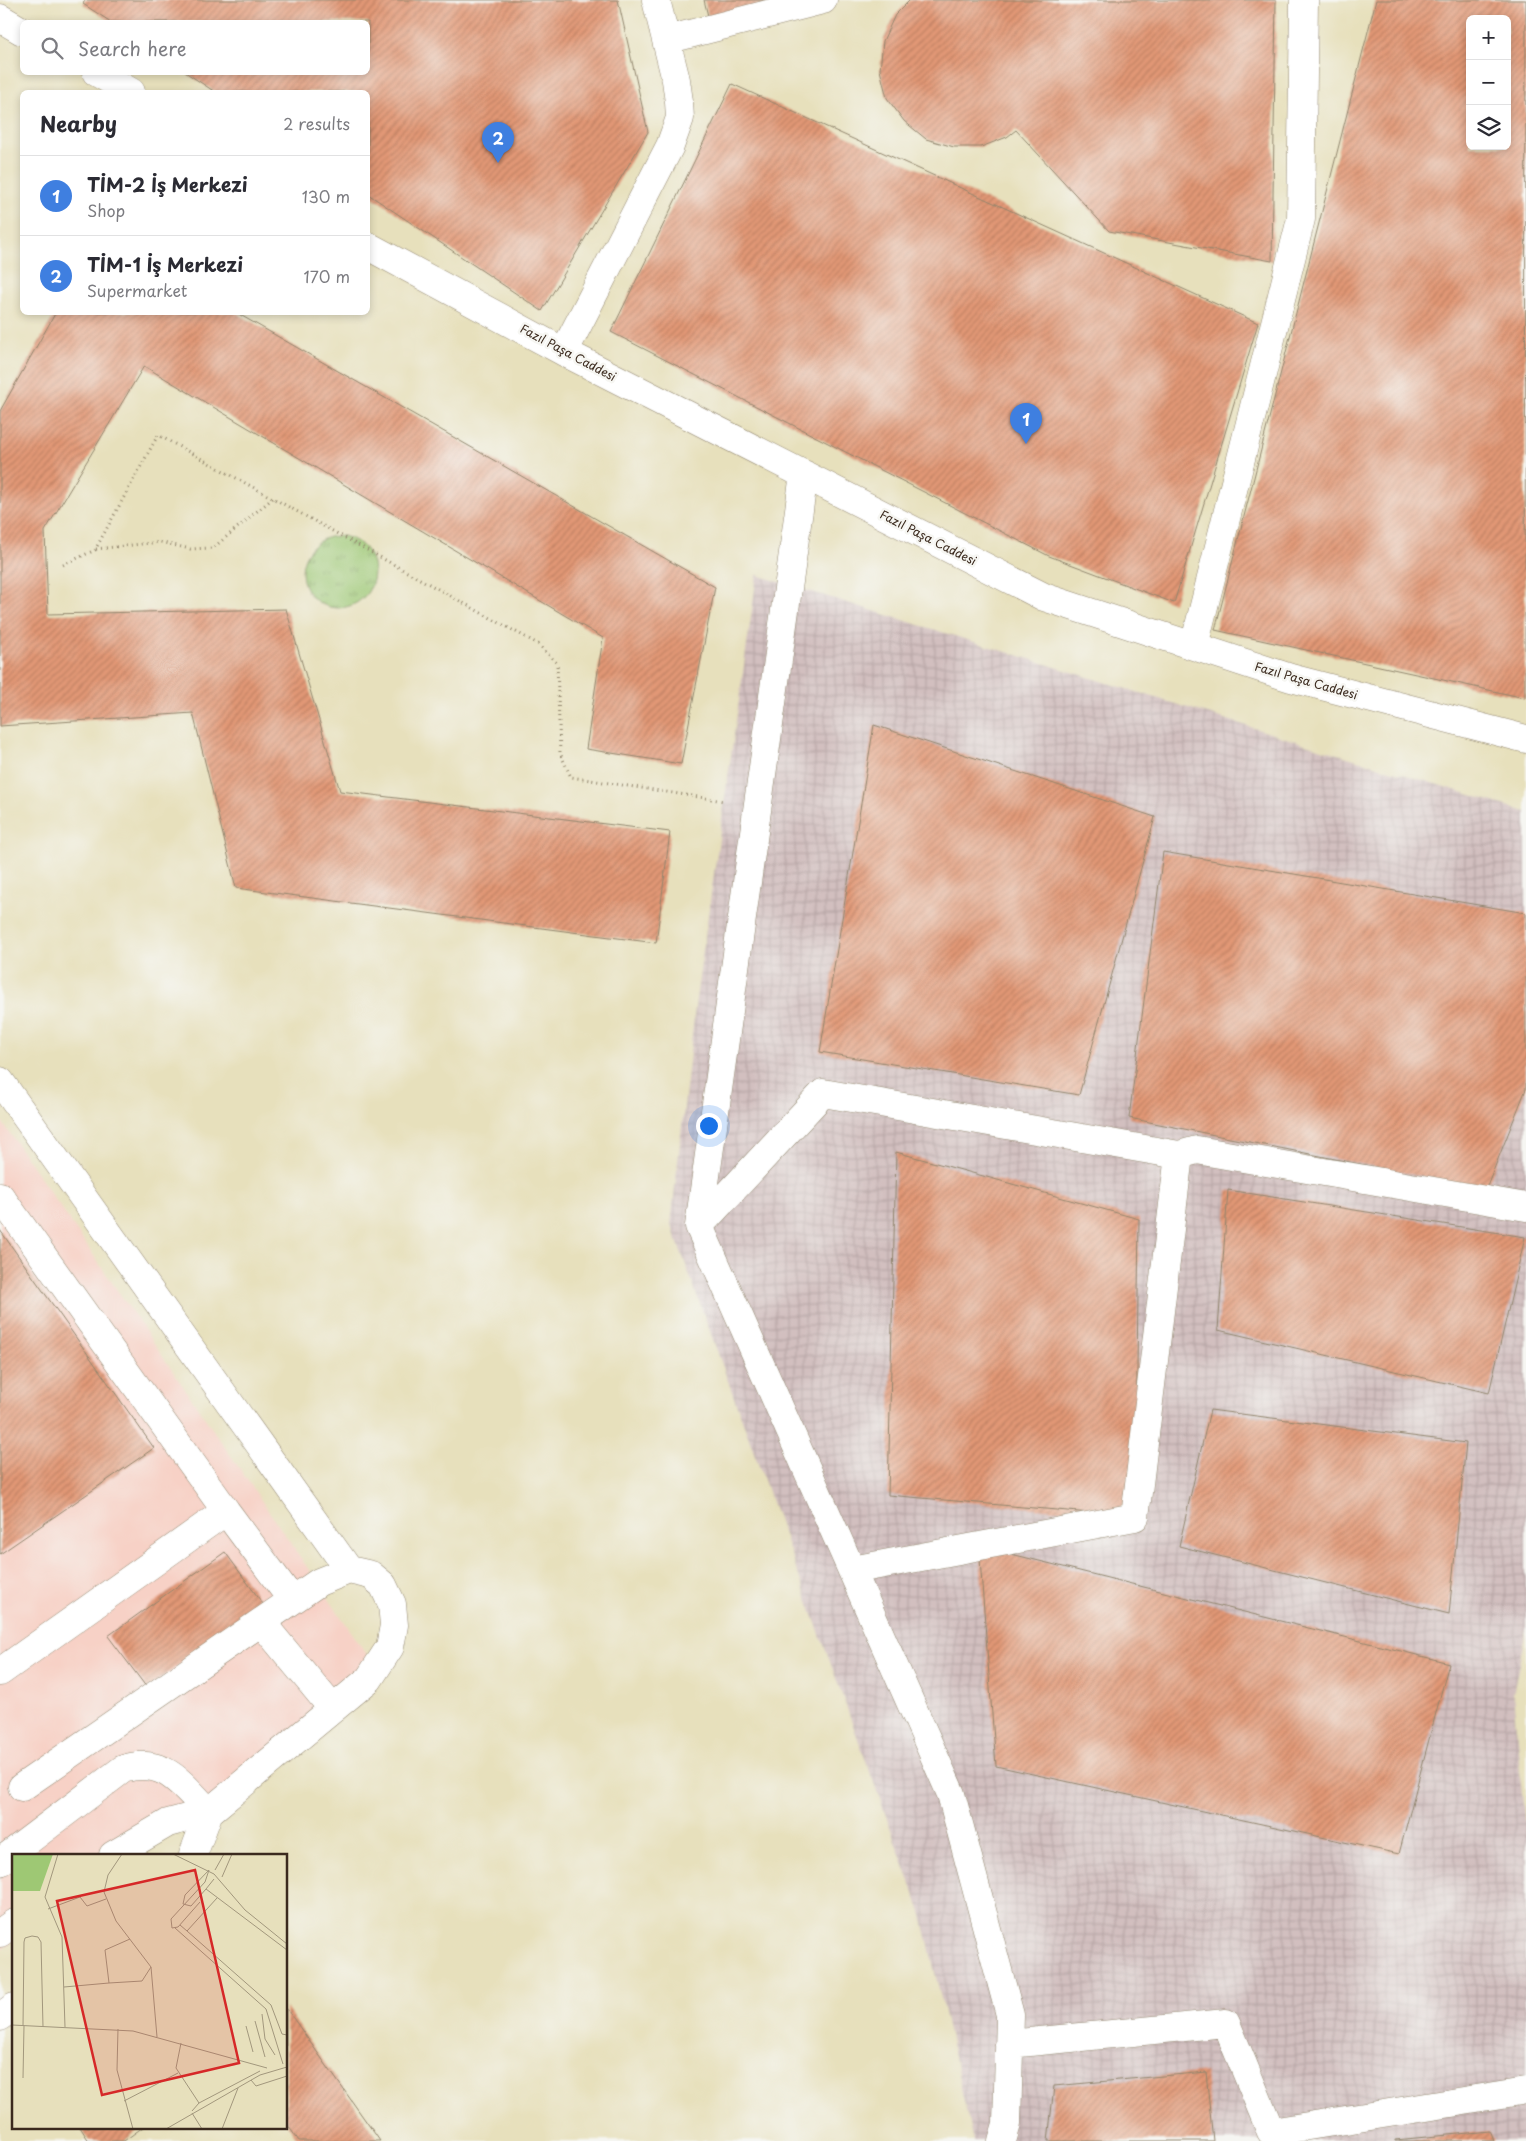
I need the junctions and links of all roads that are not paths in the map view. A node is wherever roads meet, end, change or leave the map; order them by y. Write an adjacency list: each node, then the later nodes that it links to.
1 (656, 0): 6 (street)
2 (823, 0): 6 (street)
3 (1304, 0): 12 (street)
4 (0, 18): 5 (street)
5 (20, 30)
6 (666, 40): 10 (street)
7 (101, 75): 8 (street)
8 (128, 90)
9 (370, 247): 10 (street, Fazıl Paşa Caddesi)
10 (564, 352): 11 (street, Fazıl Paşa Caddesi)
11 (804, 474): 12 (street, Fazıl Paşa Caddesi); 18 (street)
12 (1194, 646): 13 (street, Fazıl Paşa Caddesi)
13 (1526, 739)
14 (0, 1081): 20 (street)
15 (1179, 1155): 17 (street); 18 (street); 21 (street)
16 (0, 1196): 19 (street)
17 (1526, 1207)
18 (699, 1226): 21 (street)
19 (226, 1512): 22 (street); 24 (street)
20 (349, 1570): 22 (street); 25 (street)
21 (852, 1570): 35 (street)
22 (292, 1600): 23 (street)
23 (261, 1622): 25 (street); 26 (street)
24 (0, 1672)
25 (333, 1709): 27 (street)
26 (22, 1787)
27 (209, 1812): 28 (street); 29 (street); 30 (street)
28 (114, 1854)
29 (193, 1854)
30 (0, 1862)
31 (12, 1924): 32 (street)
32 (0, 1933)
33 (12, 2008): 34 (street)
34 (0, 2017)
35 (1009, 2044): 36 (street); 37 (street)
36 (1526, 2091)
37 (1002, 2141)

